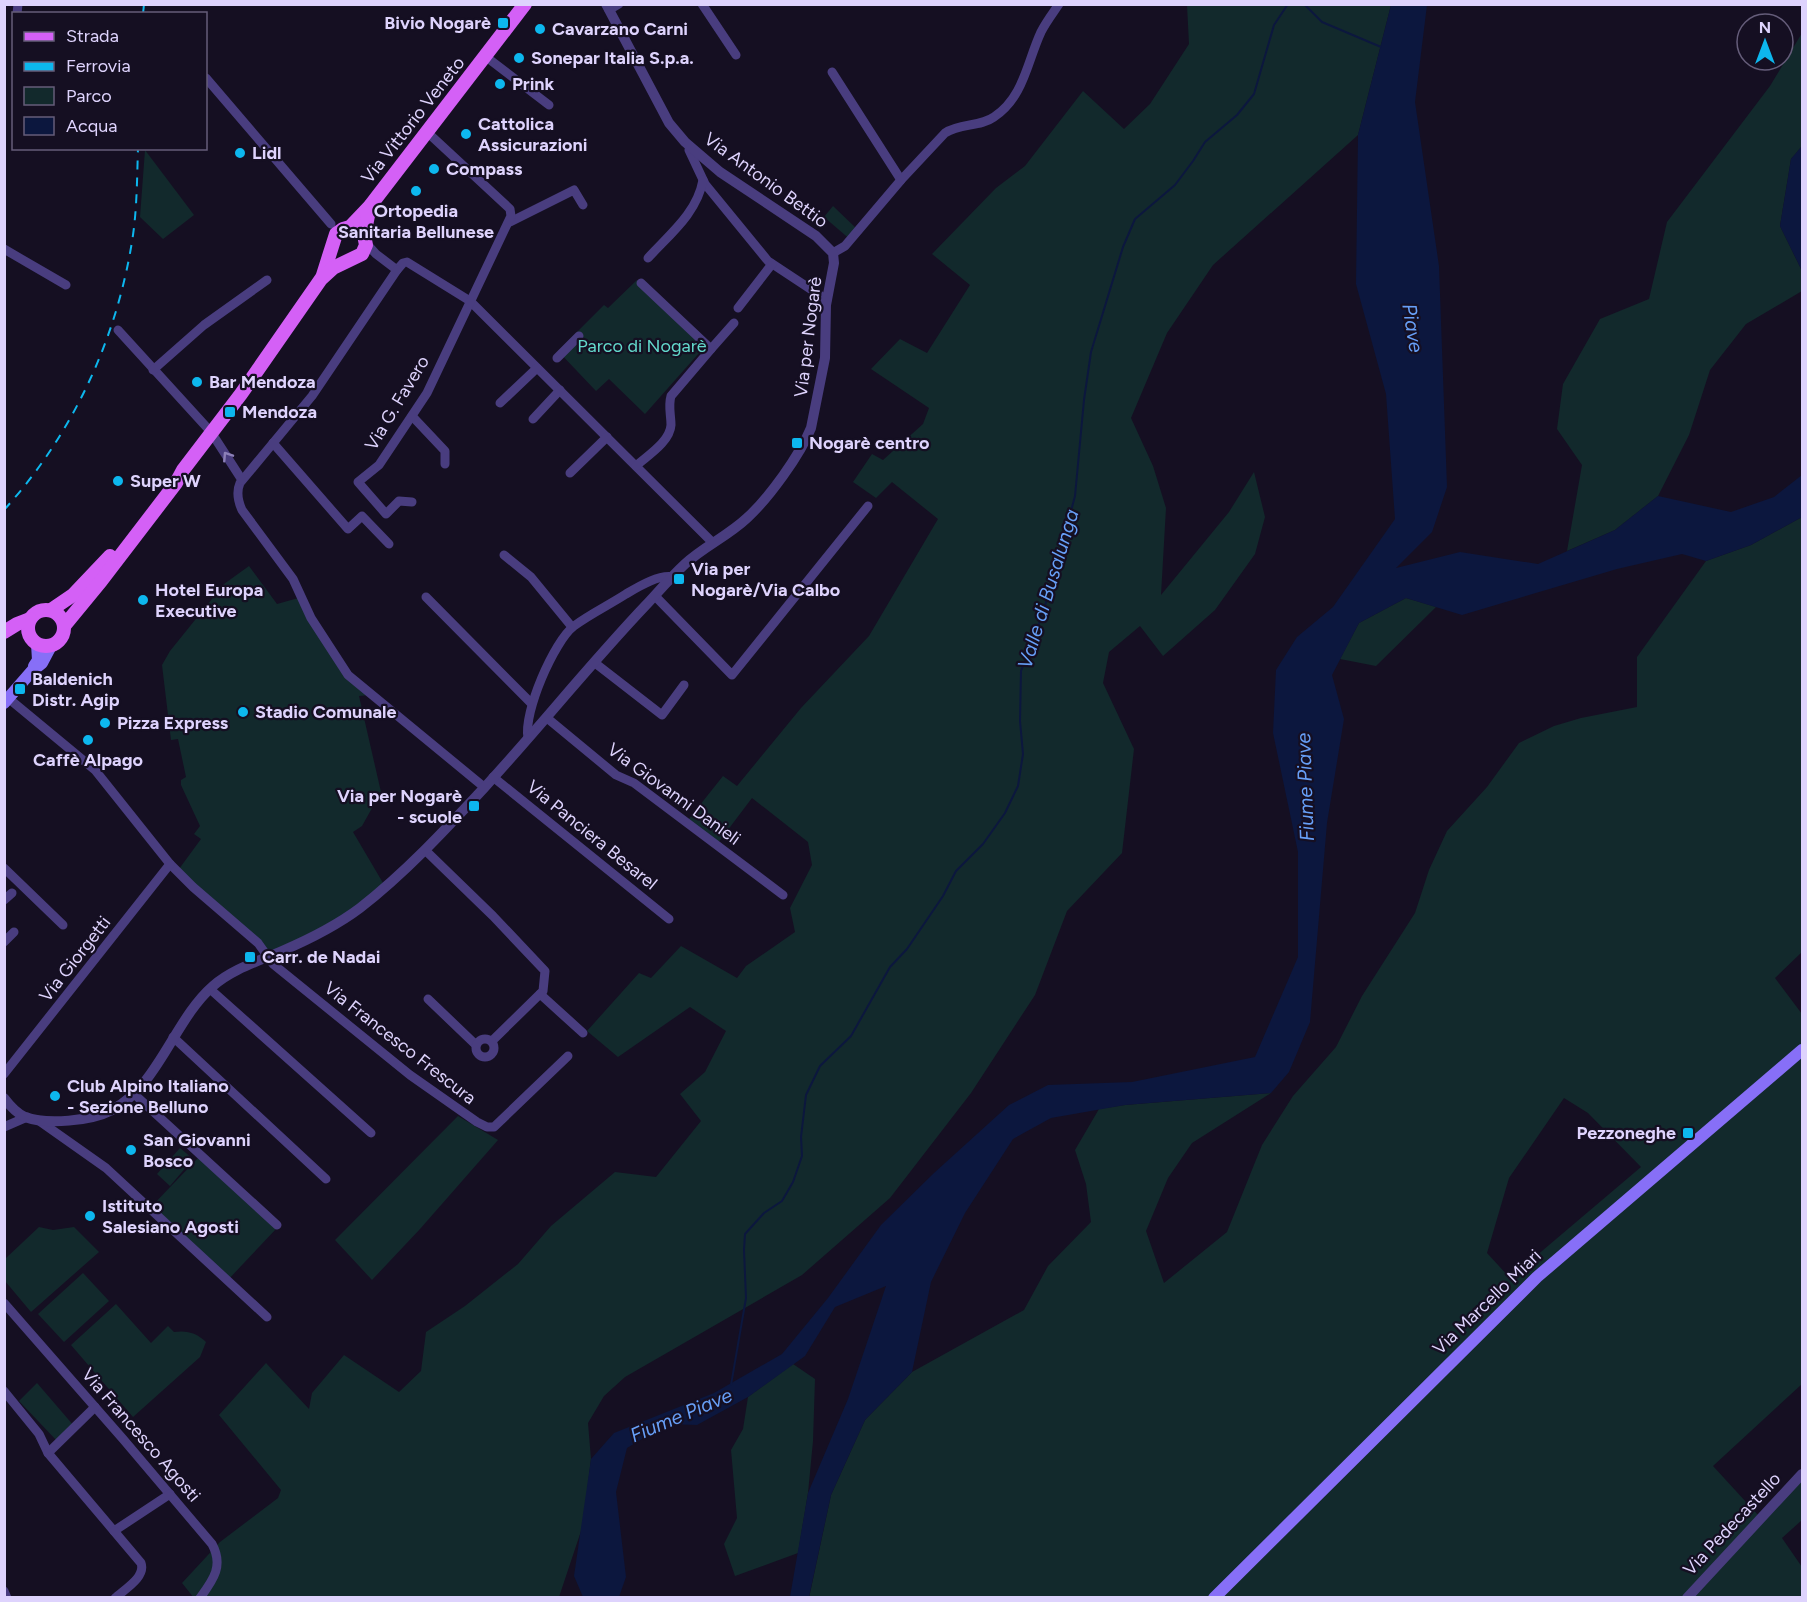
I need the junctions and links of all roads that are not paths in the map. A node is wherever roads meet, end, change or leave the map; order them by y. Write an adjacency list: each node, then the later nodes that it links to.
1 (525, 4): 6 (main road, Via Vittorio Veneto)
2 (702, 4): 5 (street)
3 (1059, 4): 13 (street)
4 (611, 6): 11 (street, Via Antonio Bettio)
5 (736, 54)
6 (485, 56): 9 (street, Via Vittorio Veneto); 10 (main road, Via Vittorio Veneto)
7 (832, 72): 13 (street)
8 (207, 79): 17 (street)
9 (549, 105)
10 (427, 132): 15 (main road, Via Vittorio Veneto); 16 (street)
11 (691, 147): 12 (street); 22 (street, Via Antonio Bettio)
12 (703, 180): 23 (street); 25 (street)
13 (901, 180): 22 (street)
14 (583, 205): 16 (street)
15 (370, 206): 18 (main road, Via Vittorio Veneto); 20 (main road, Via Vittorio Veneto)
16 (510, 222): 32 (street, Via G. Favero)
17 (331, 224)
18 (350, 226): 19 (main road, Via Vittorio Veneto); 20 (main road)
19 (334, 246): 24 (main road); 28 (main road, Via Vittorio Veneto)
20 (367, 247): 24 (main road, Via Vittorio Veneto); 26 (street)
21 (4, 249): 30 (street)
22 (833, 256): 31 (street, Via per Nogarè)
23 (648, 258)
24 (348, 260): 28 (main road, Via Vittorio Veneto)
25 (772, 264): 31 (street); 33 (street)
26 (397, 270): 32 (street); 47 (street)
27 (267, 279): 40 (street)
28 (321, 279): 45 (main road, Via Vittorio Veneto)
29 (641, 283): 37 (street)
30 (66, 285)
31 (827, 300): 55 (street, Via per Nogarè)
32 (470, 301): 39 (street); 43 (street, Via G. Favero)
33 (738, 308)
34 (734, 323): 37 (street)
35 (118, 330): 40 (street)
36 (579, 336): 38 (street)
37 (711, 349): 49 (street)
38 (557, 358)
39 (537, 368): 41 (street); 42 (street)
40 (153, 370): 45 (street)
41 (560, 390): 44 (street); 46 (street)
42 (500, 403)
43 (412, 416): 48 (street); 53 (street, Via G. Favero)
44 (533, 419)
45 (211, 432): 50 (main road, Via Vittorio Veneto); 52 (street, one-way to 45)
46 (607, 437): 49 (street); 51 (street)
47 (273, 443): 52 (street); 56 (street)
48 (445, 464)
49 (636, 466): 55 (street)
50 (183, 470): 61 (main road, Via Vittorio Veneto); 63 (main road, Via Vittorio Veneto)
51 (570, 473)
52 (242, 480): 74 (street)
53 (412, 502)
54 (868, 506): 59 (street)
55 (713, 543): 58 (street, Via per Nogarè)
56 (389, 544)
57 (504, 555): 64 (street)
58 (673, 577): 59 (street, Via per Nogarè); 64 (street, Via per Nogarè)
59 (654, 596): 67 (street, Via per Nogarè)
60 (426, 597): 70 (street)
61 (51, 610): 62 (main road, Via Vittorio Veneto); 63 (main road)
62 (30, 619): 65 (main road); 66 (main road, Via Vittorio Veneto)
63 (64, 626): 66 (main road, Via Vittorio Veneto)
64 (572, 627): 70 (street, Via per Nogarè)
65 (4, 634): 66 (main road)
66 (39, 641): 69 (main road, Via Vittorio Veneto)
67 (595, 663): 68 (street); 71 (street, Via per Nogarè)
68 (684, 685)
69 (6, 701): 76 (street, Via Francesco Frescura)
70 (531, 704): 72 (street, Via per Nogarè)
71 (547, 718): 72 (street, Via per Nogarè); 79 (street, Via Giovanni Danieli)
72 (528, 738): 73 (street, Via per Nogarè)
73 (494, 777): 74 (street, Via per Nogarè); 81 (street, Via Panciera Besarel)
74 (484, 787): 75 (street, Via per Nogarè)
75 (425, 850): 85 (street, Via per Nogarè); 87 (street)
76 (170, 864): 85 (street, Via Francesco Frescura); 95 (street, Via Giorgetti)
77 (4, 868): 82 (street)
78 (12, 893): 80 (street)
79 (783, 895)
80 (4, 900)
81 (669, 919)
82 (63, 925)
83 (14, 932): 84 (street)
84 (4, 942)
85 (267, 957): 86 (street, Via per Nogarè); 94 (street, Via Francesco Frescura)
86 (210, 988): 90 (street); 99 (street)
87 (540, 994): 89 (street); 91 (street)
88 (428, 999): 92 (street)
89 (583, 1033)
90 (173, 1037): 96 (street); 100 (street)
91 (492, 1041): 92 (street); 92 (street)
92 (476, 1045)
93 (1803, 1050): 114 (main road, Via Marcello Miari)
94 (568, 1056)
95 (4, 1074)
96 (133, 1093): 97 (street); 101 (street)
97 (19, 1110): 98 (street); 98 (street); 103 (street)
98 (4, 1127)
99 (371, 1133)
100 (326, 1179)
101 (277, 1225)
102 (4, 1303): 105 (street, Via Francesco Agosti)
103 (267, 1317)
104 (4, 1391): 106 (street)
105 (95, 1407): 106 (street); 108 (street, Via Francesco Agosti)
106 (48, 1453): 109 (street)
107 (1803, 1474): 115 (street, Via Pedecastello)
108 (170, 1494): 109 (street); 113 (street, Via Francesco Agosti)
109 (114, 1531): 112 (street)
110 (4, 1591): 111 (street)
111 (7, 1598)
112 (116, 1598)
113 (200, 1598)
114 (1214, 1598)
115 (1687, 1598)

